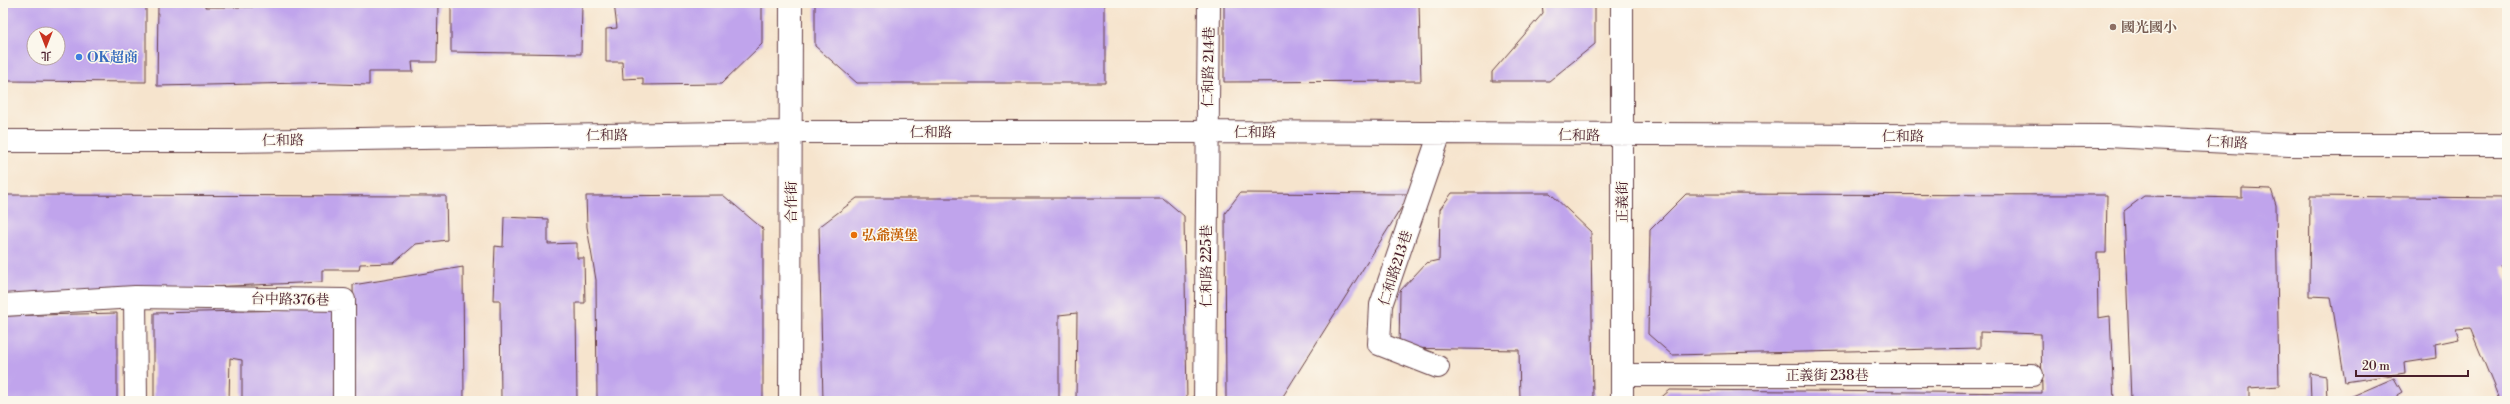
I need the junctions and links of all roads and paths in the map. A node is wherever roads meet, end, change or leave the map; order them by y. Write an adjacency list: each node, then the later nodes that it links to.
1 (791, 3): 4 (street, 合作街)
2 (1209, 3): 5 (street, 仁和路 214巷)
3 (1622, 3): 7 (street, 正義街)
4 (791, 132): 5 (street, 仁和路); 8 (street, 仁和路); 17 (street, 合作街)
5 (1207, 132): 6 (street, 仁和路); 18 (street, 仁和路 225巷)
6 (1440, 133): 7 (street, 仁和路); 12 (street, 仁和路213巷)
7 (1622, 135): 9 (street, 仁和路); 13 (street, 正義街)
8 (3, 140)
9 (2507, 145)
10 (135, 297): 11 (street, 台中路376巷); 15 (street); 16 (street, 台中路376巷)
11 (3, 305)
12 (1438, 367)
13 (1622, 374): 14 (street, 正義街 238巷); 19 (street, 正義街)
14 (2032, 374)
15 (136, 401)
16 (344, 401)
17 (790, 401)
18 (1205, 401)
19 (1622, 401)

